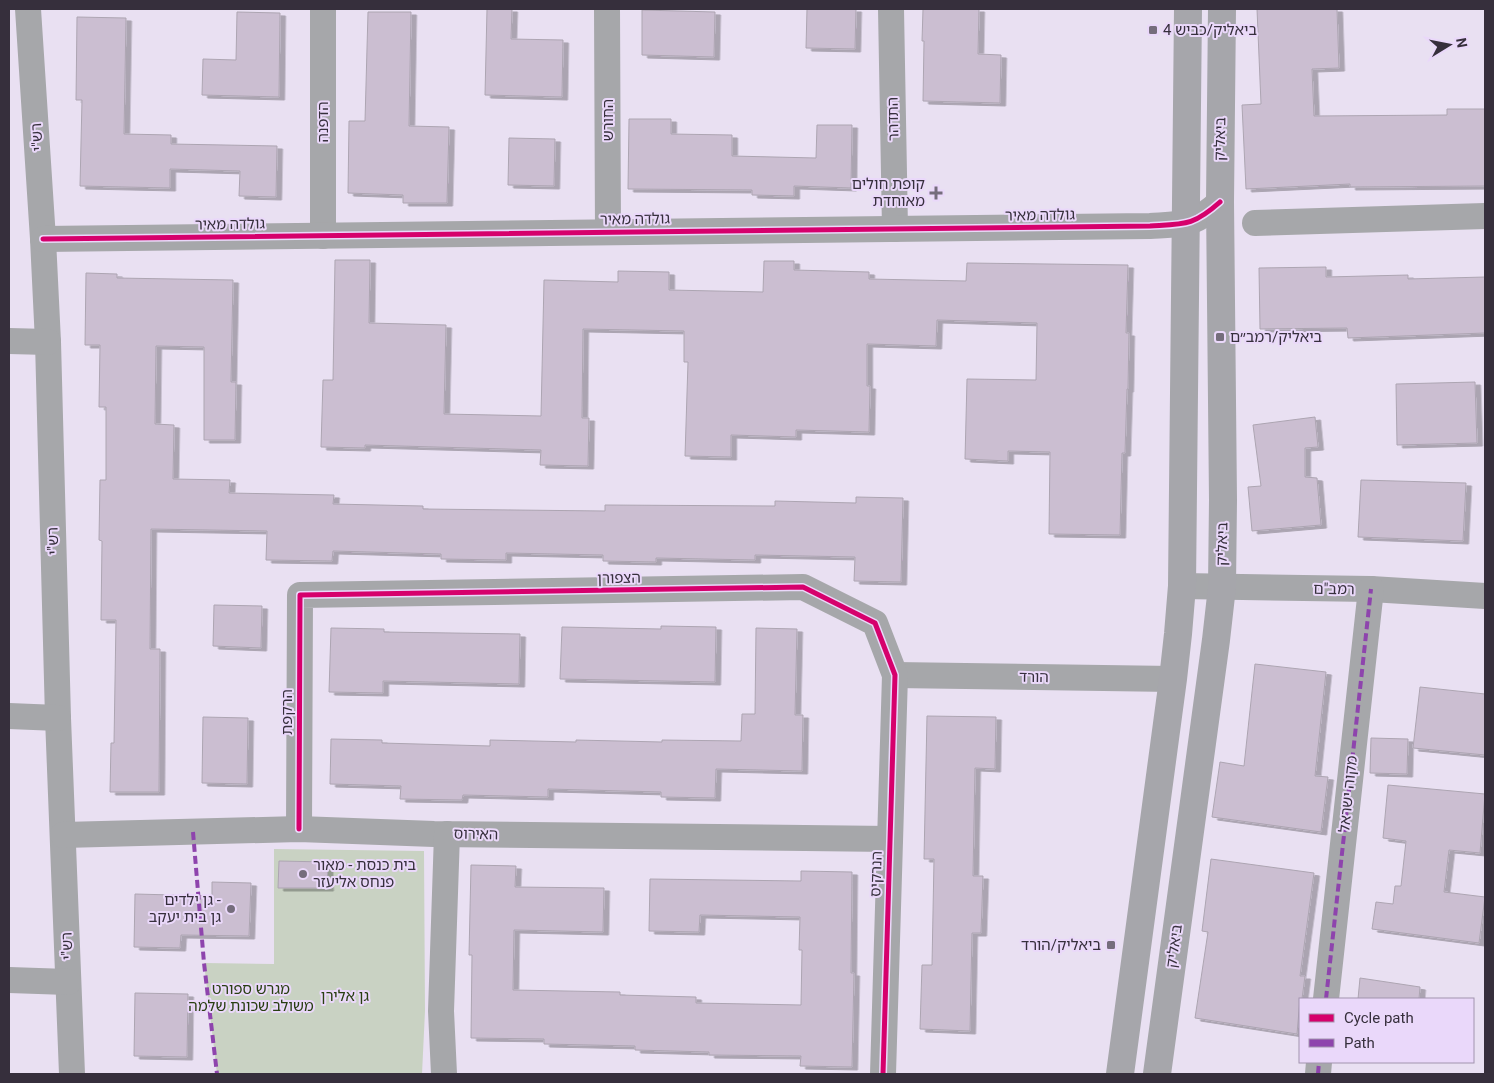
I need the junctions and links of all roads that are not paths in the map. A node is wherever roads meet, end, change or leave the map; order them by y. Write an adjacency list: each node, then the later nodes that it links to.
1 (28, 9): 14 (street, רש"י)
2 (323, 9): 13 (street, הדפנה)
3 (607, 9): 12 (street, החורש)
4 (891, 9): 11 (street, התדהר)
5 (1188, 9): 10 (main road)
6 (1222, 9): 7 (main road, ביאליק)
7 (1220, 202): 10 (street, גולדה מאיר); 18 (main road, ביאליק)
8 (1485, 216): 9 (street)
9 (1255, 223)
10 (1185, 224): 11 (street, גולדה מאיר); 17 (main road)
11 (895, 229): 12 (street, גולדה מאיר)
12 (608, 232): 13 (street, גולדה מאיר)
13 (323, 236): 14 (street, גולדה מאיר)
14 (43, 239): 16 (street, רש"י)
15 (9, 341): 16 (street)
16 (48, 342): 25 (street, רש"י)
17 (1182, 586): 18 (street, רמב"ם); 23 (main road)
18 (1222, 587): 19 (street, רמב"ם); 37 (main road, ביאליק)
19 (1371, 589): 21 (street, רמב"ם); 32 (street, מקוה ישראל)
20 (300, 595): 22 (street, הצפורן); 26 (street, הרקפת)
21 (1485, 596)
22 (895, 675): 23 (street, הורד); 29 (street, הנרקיס)
23 (1173, 679): 36 (main road)
24 (9, 716): 25 (street)
25 (58, 718): 28 (street, רש"י)
26 (299, 829): 27 (street, האירוס); 28 (street, האירוס)
27 (448, 834): 29 (street, האירוס); 34 (street)
28 (63, 835): 31 (street, רש"י)
29 (890, 839): 35 (street, הנרקיס)
30 (9, 980): 31 (street)
31 (68, 982): 33 (street, רש"י)
32 (1326, 998)
33 (72, 1074)
34 (444, 1074)
35 (883, 1074)
36 (1120, 1074)
37 (1157, 1074)

